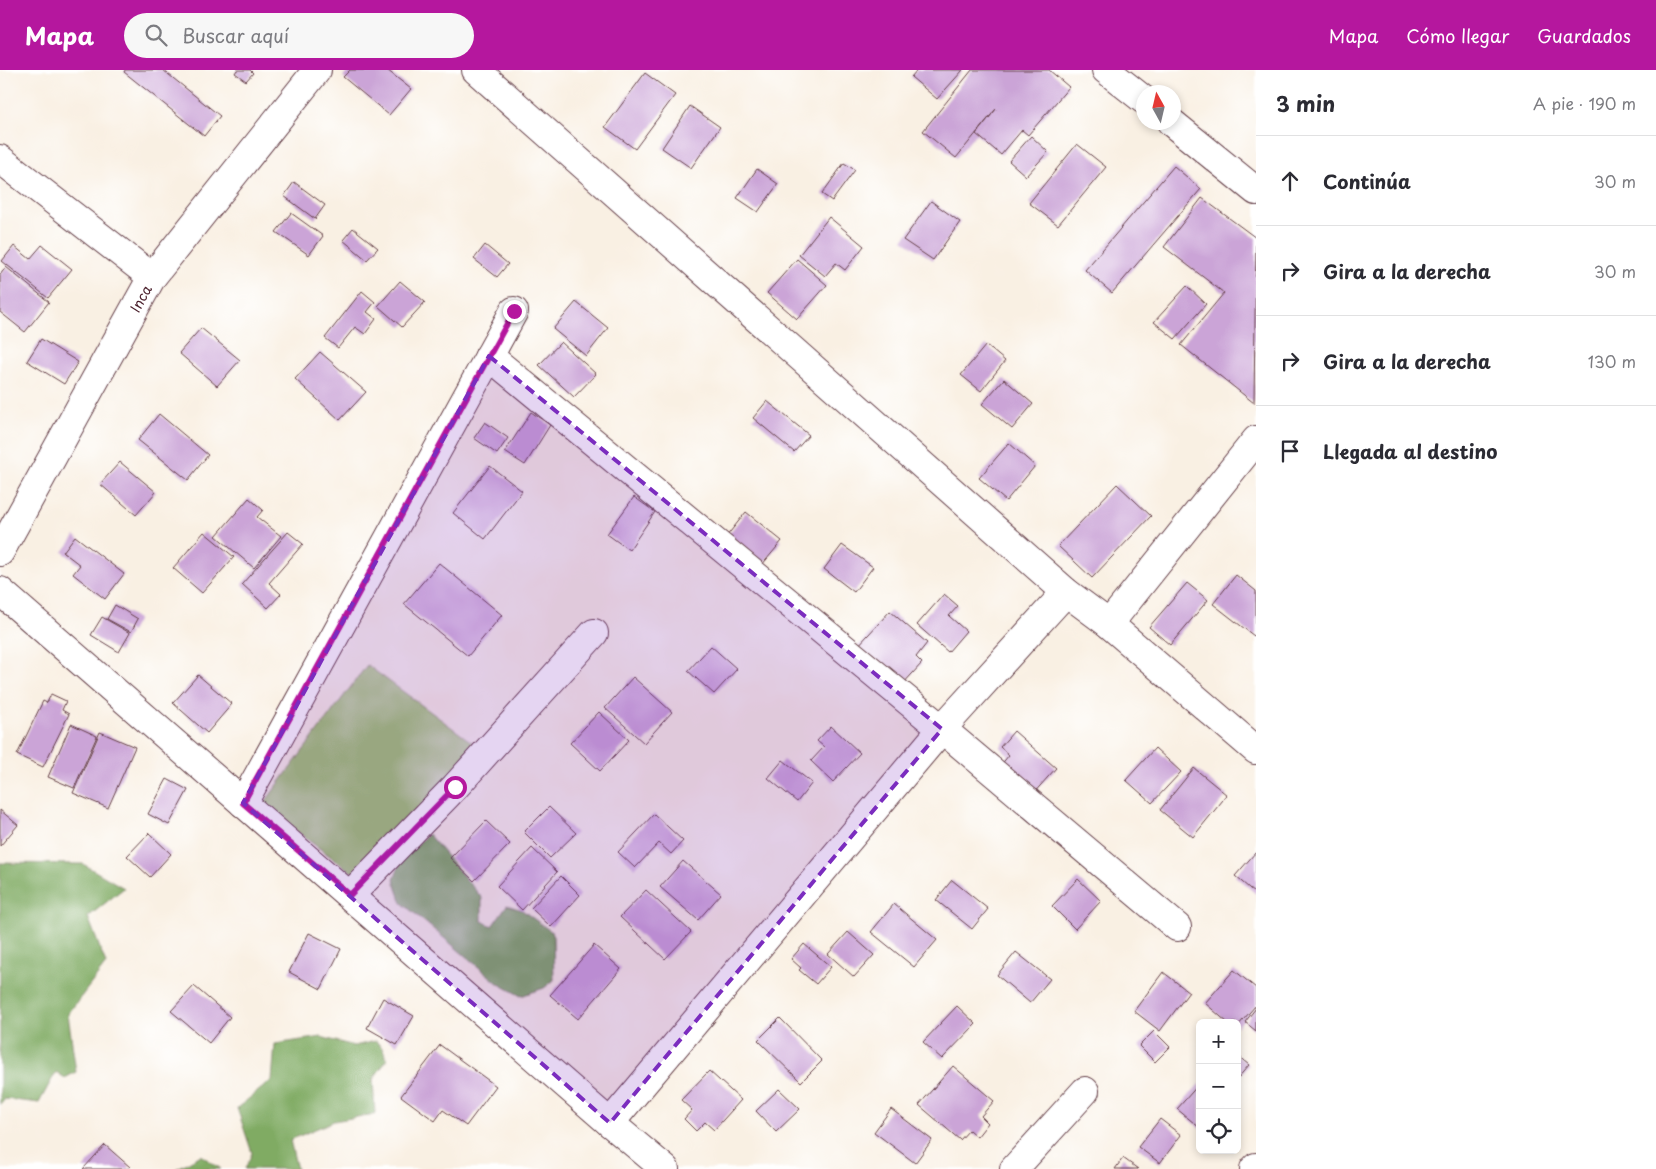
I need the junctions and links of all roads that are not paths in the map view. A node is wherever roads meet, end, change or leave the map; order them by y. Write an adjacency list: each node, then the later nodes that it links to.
1 (317, 70): 8 (street, Inca)
2 (476, 70): 14 (street)
3 (1106, 70): 4 (street)
4 (1136, 94)
5 (1181, 130): 7 (street)
6 (0, 159): 8 (street)
7 (1256, 191)
8 (152, 277): 12 (street, Inca)
9 (514, 311): 10 (street)
10 (489, 356): 17 (street); 19 (street)
11 (1256, 440): 15 (street)
12 (0, 552)
13 (0, 591): 19 (street)
14 (1066, 592): 15 (street); 17 (street)
15 (1109, 624): 18 (street)
16 (594, 633): 20 (street)
17 (942, 729): 21 (street); 23 (street)
18 (1256, 750)
19 (243, 803): 20 (street)
20 (350, 895): 23 (street)
21 (1177, 927)
22 (1085, 1091): 25 (street)
23 (610, 1123): 24 (street)
24 (665, 1169)
25 (1014, 1169)

